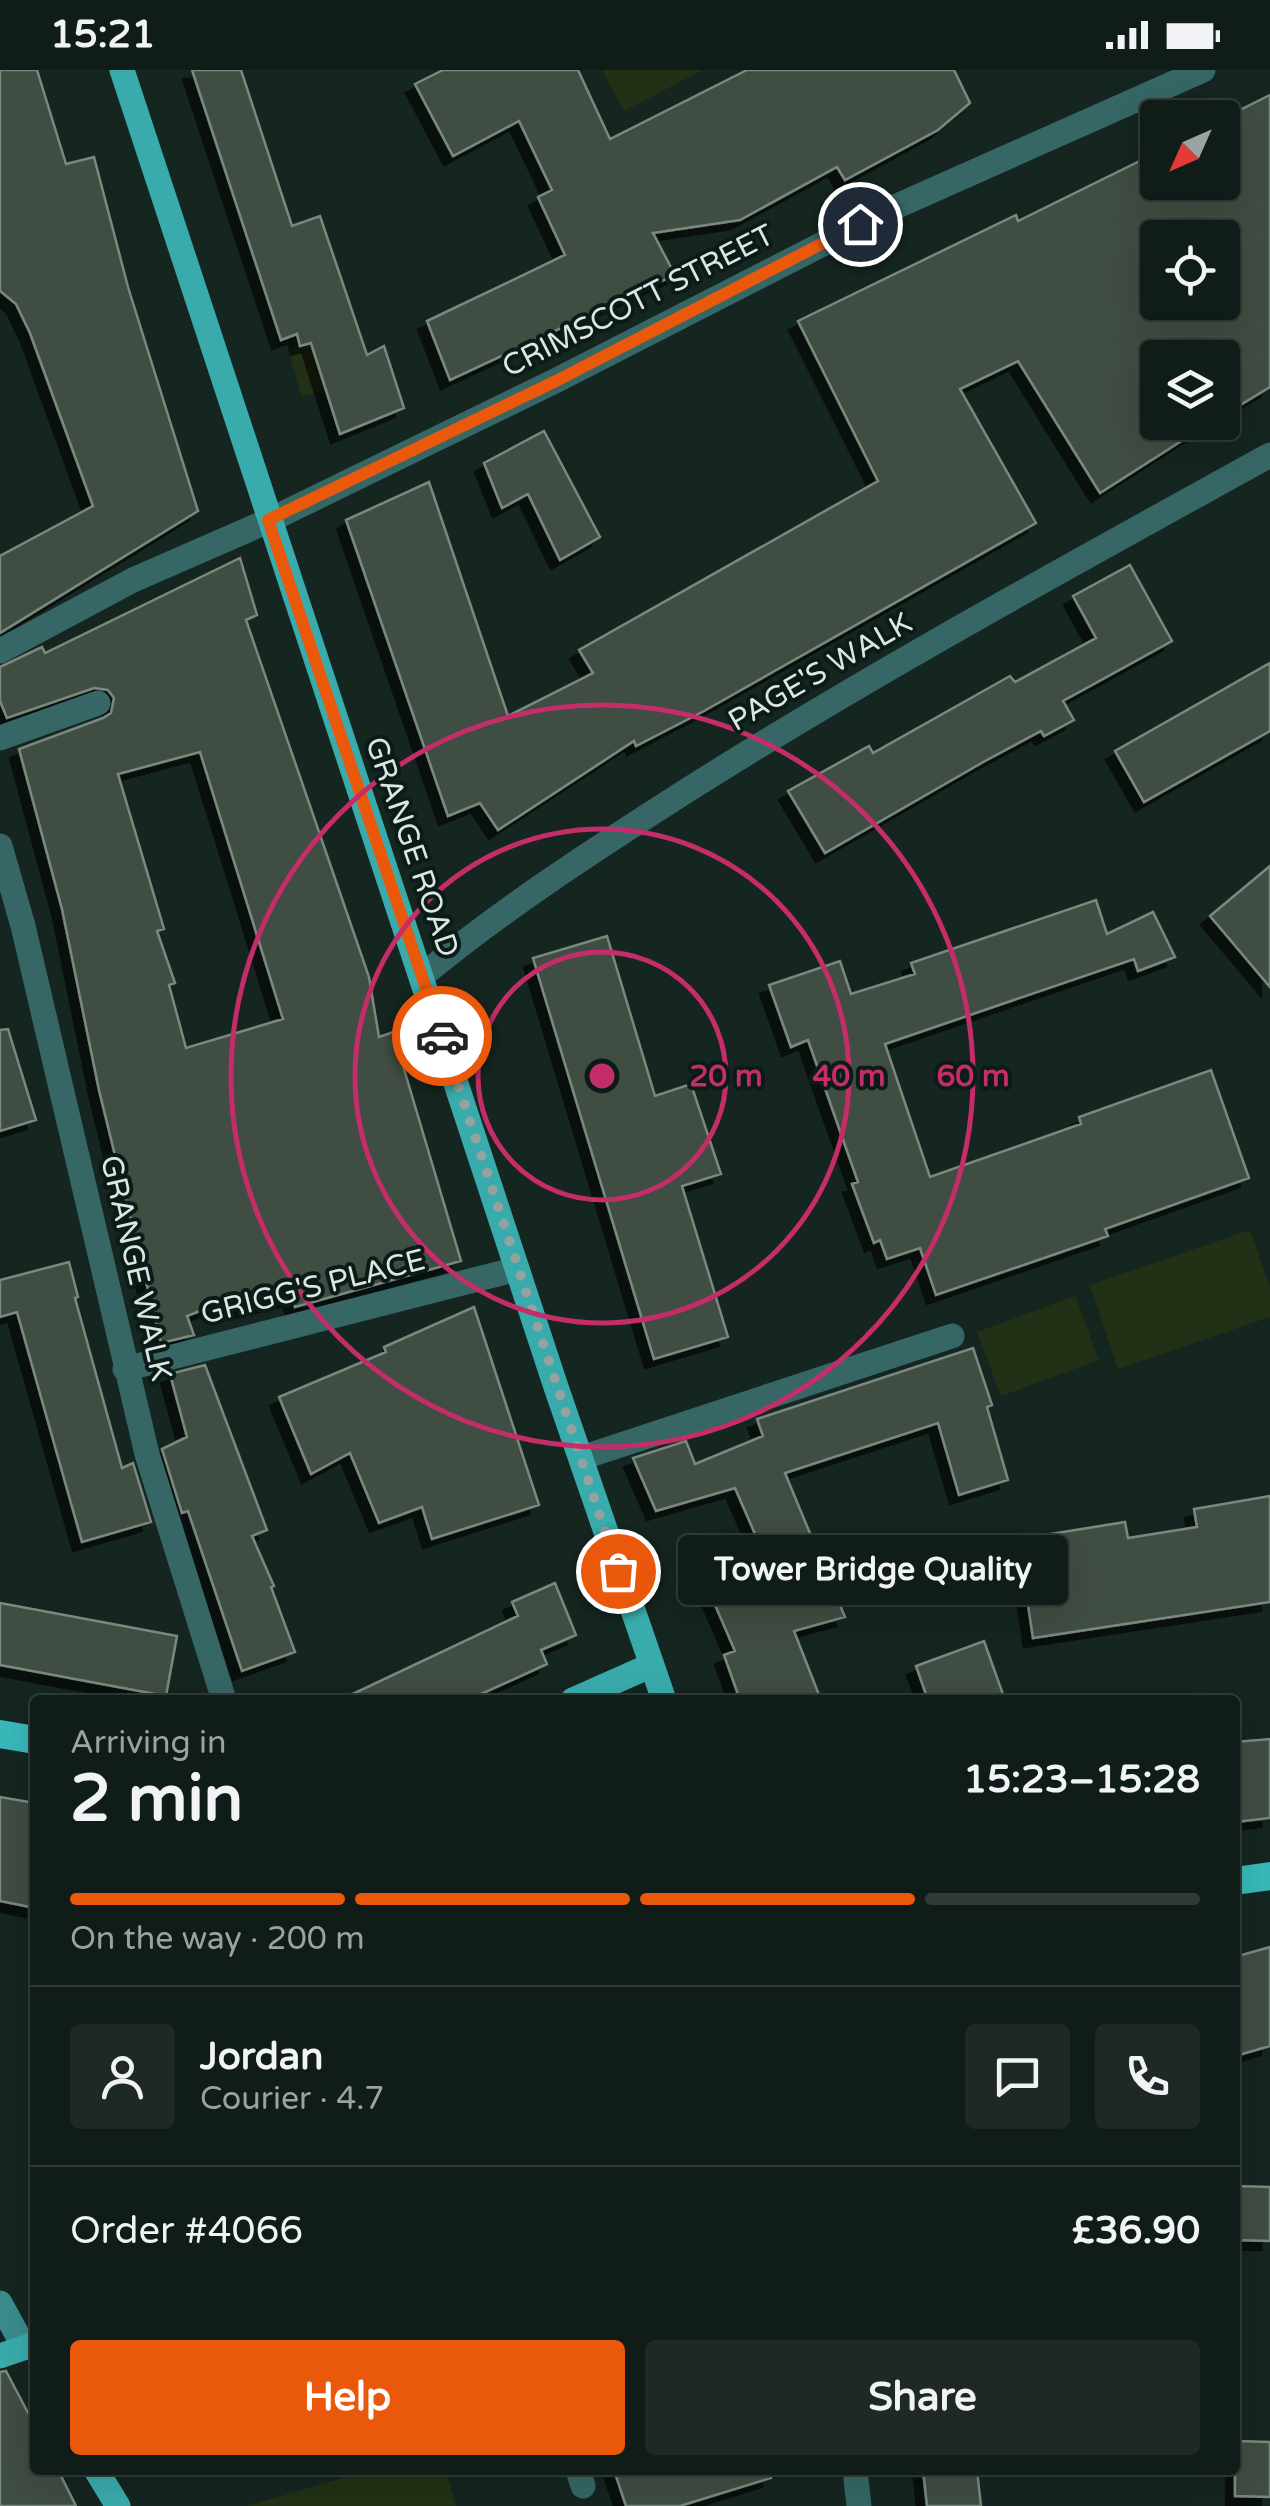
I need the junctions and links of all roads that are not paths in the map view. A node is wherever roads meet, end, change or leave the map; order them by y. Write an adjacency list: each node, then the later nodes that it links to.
1 (122, 70): 4 (main road, GRANGE ROAD)
2 (1203, 70): 4 (street, CRIMSCOTT STREET)
3 (1270, 455): 9 (street, PAGE'S WALK)
4 (268, 520): 5 (street, CRIMSCOTT STREET); 9 (main road, GRANGE ROAD)
5 (0, 651)
6 (98, 703): 7 (street)
7 (0, 738)
8 (0, 846): 12 (street, GRANGE WALK)
9 (422, 976): 10 (main road, GRANGE ROAD)
10 (516, 1269): 12 (street, GRIGG'S PLACE); 13 (main road, GRANGE ROAD)
11 (952, 1336): 13 (street)
12 (124, 1368): 15 (street, GRANGE WALK)
13 (581, 1458): 14 (main road, GRANGE ROAD)
14 (652, 1665): 16 (main road); 17 (main road, GRANGE ROAD)
15 (222, 1695)
16 (585, 1695)
17 (662, 1695)
18 (0, 1734): 19 (highway)
19 (30, 1739)
20 (1270, 1876): 21 (highway)
21 (1240, 1880)
22 (0, 2303): 23 (main road)
23 (23, 2353)
24 (99, 2475): 26 (main road)
25 (856, 2475): 27 (street)
26 (118, 2506)
27 (860, 2506)

